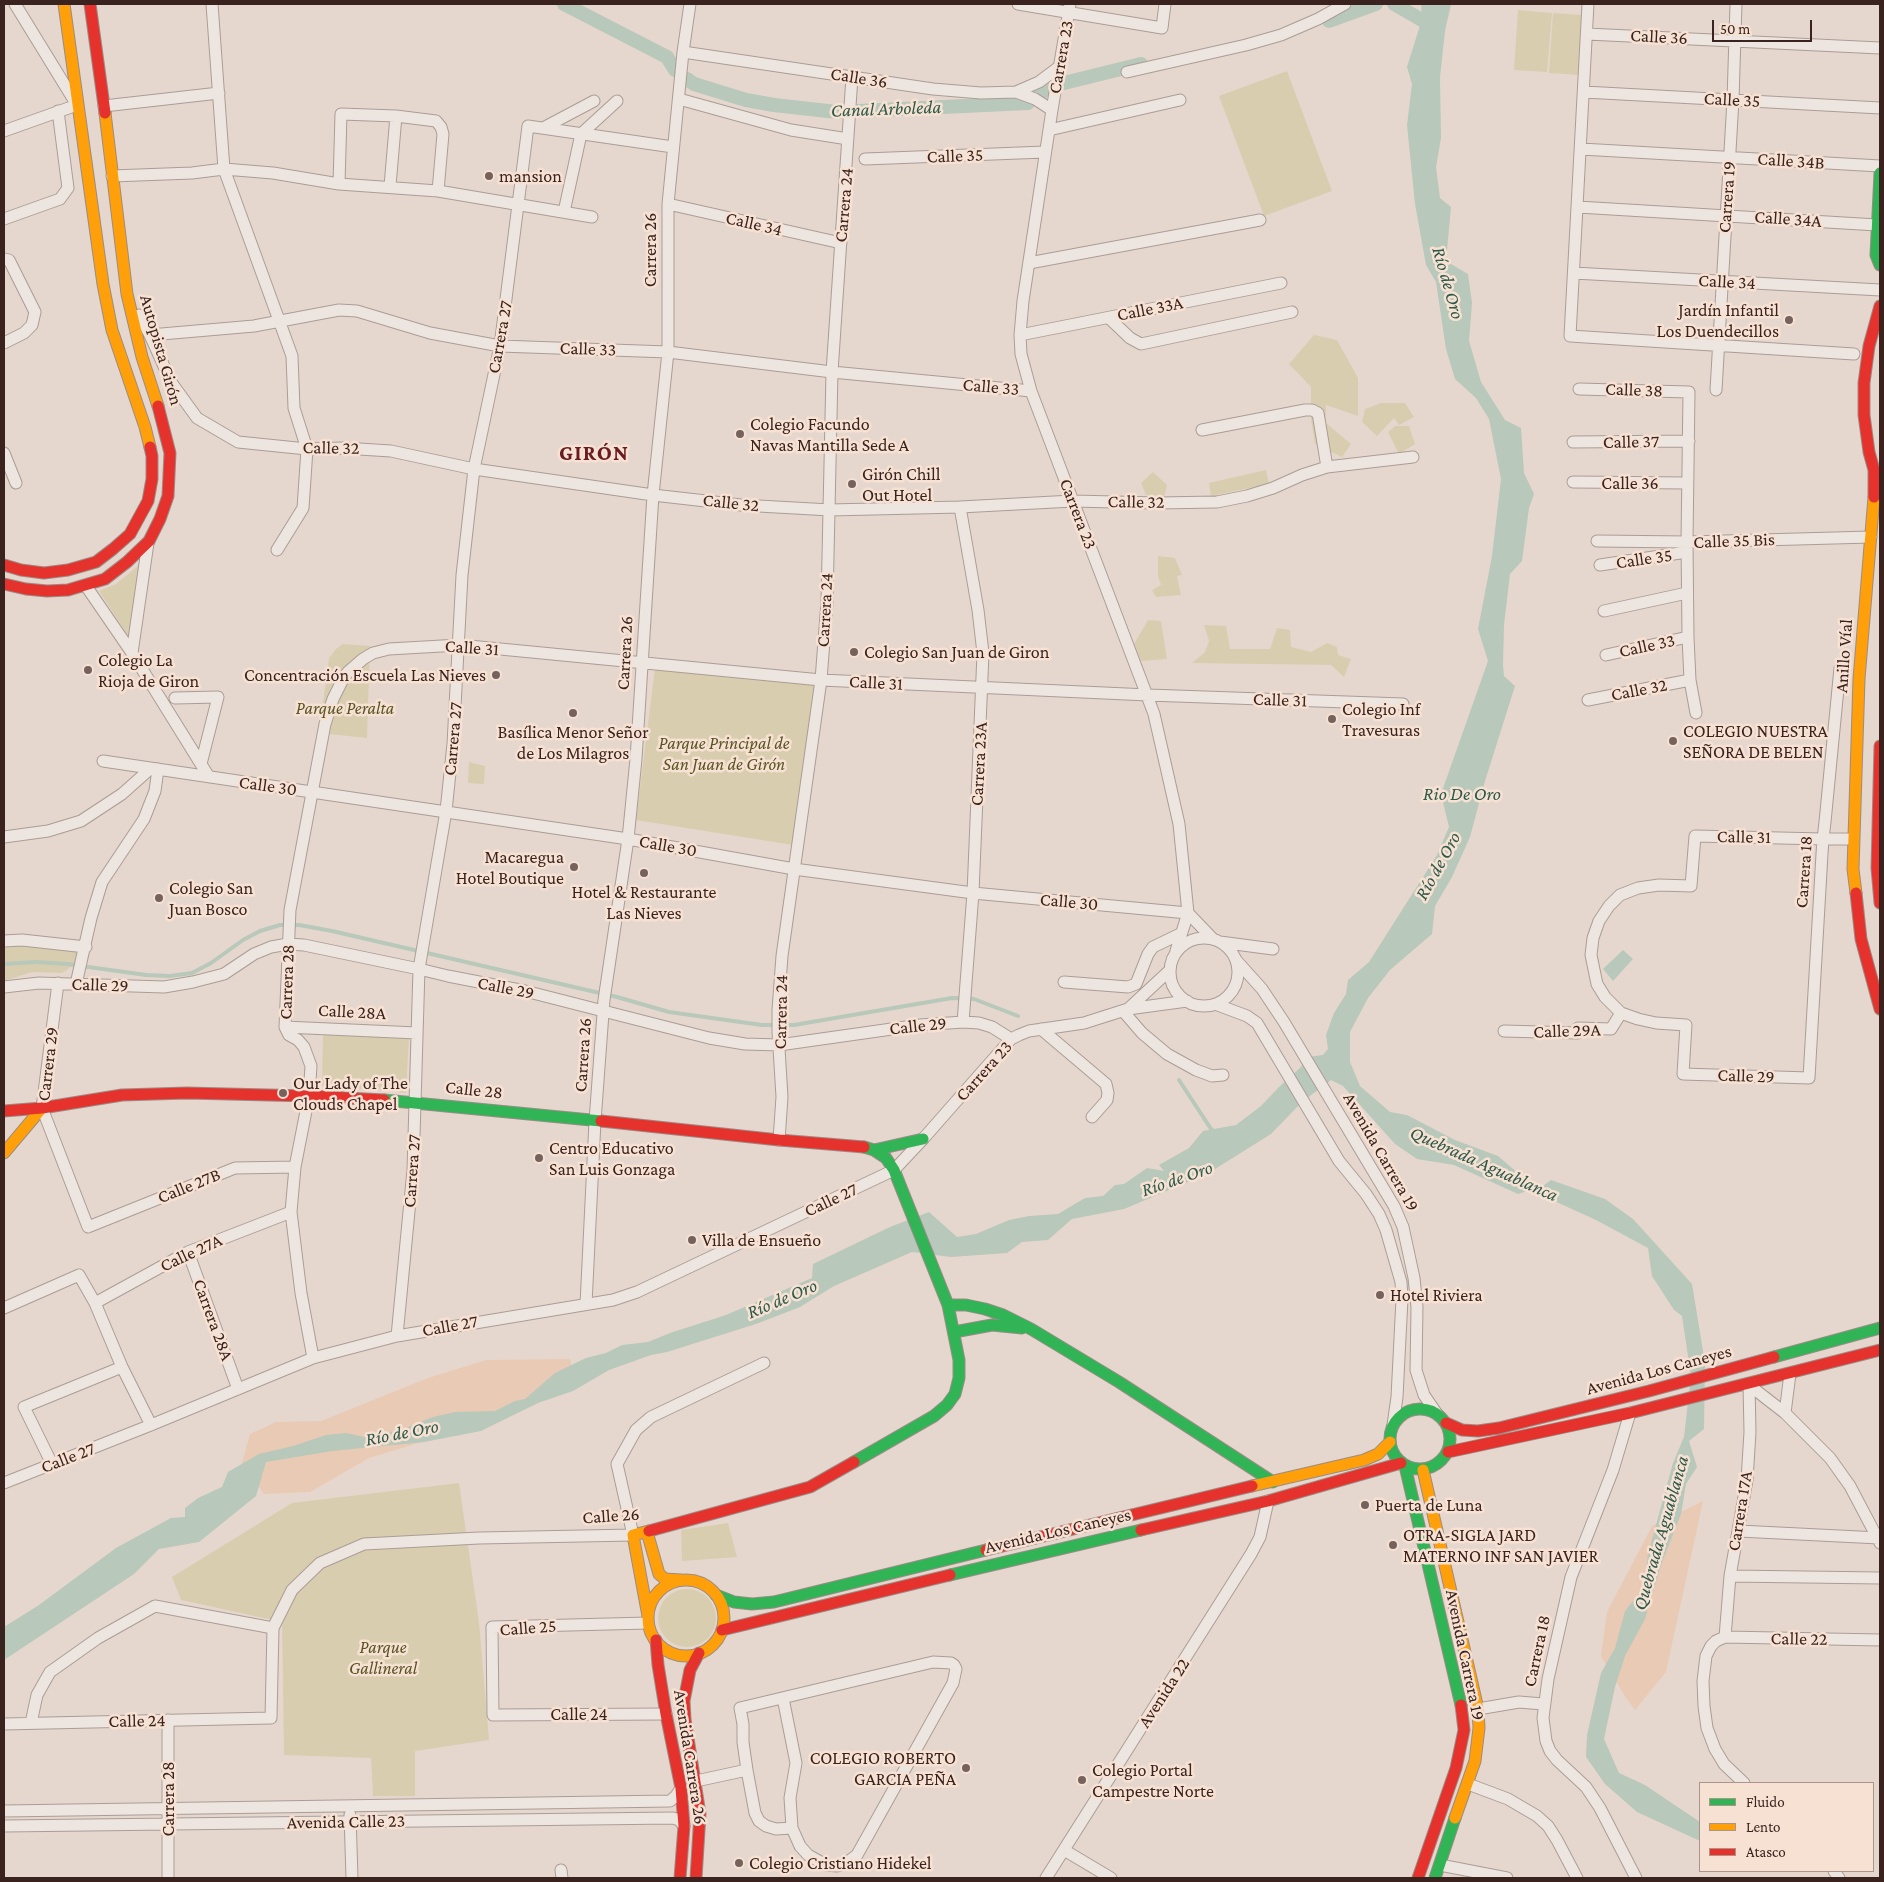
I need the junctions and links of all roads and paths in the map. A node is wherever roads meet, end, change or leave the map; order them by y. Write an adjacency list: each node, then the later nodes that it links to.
1 (15, 4): 27 (street)
2 (64, 4): 27 (main road)
3 (90, 4): 28 (main road, Autopista Girón)
4 (212, 4): 21 (street)
5 (690, 4): 15 (street, Carrera 26)
6 (1018, 4): 11 (street)
7 (1165, 4): 11 (street)
8 (1345, 4): 17 (street)
9 (1588, 4): 12 (street)
10 (1736, 4): 13 (street, Carrera 19)
11 (1070, 8): 16 (street, Carrera 23)
12 (1587, 34): 13 (street, Calle 36); 20 (street)
13 (1736, 41): 14 (street, Calle 36); 24 (street, Carrera 19)
14 (1880, 48)
15 (683, 52): 18 (street, Calle 36); 22 (street, Carrera 26)
16 (1059, 67): 19 (street, Calle 36); 31 (street, Carrera 23)
17 (1127, 72)
18 (852, 80): 19 (street, Calle 36); 37 (street, Carrera 24)
19 (1016, 92): 31 (street, Carrera 23)
20 (1584, 92): 24 (street, Calle 35); 39 (street)
21 (219, 93): 28 (street); 44 (street)
22 (679, 99): 37 (street); 38 (street, Carrera 26)
23 (1180, 100): 34 (street)
24 (1732, 100): 29 (street, Calle 35); 41 (street, Carrera 19)
25 (594, 101): 33 (street)
26 (617, 101): 36 (street)
27 (77, 105): 30 (street); 107 (main road)
28 (104, 106): 46 (main road, Autopista Girón)
29 (1880, 108)
30 (58, 110): 35 (street); 56 (street)
31 (1052, 110): 34 (street, Carrera 23)
32 (396, 116): 47 (street); 48 (street); 49 (street)
33 (543, 128): 36 (street); 50 (street, Carrera 27)
34 (1048, 130): 40 (street, Carrera 23)
35 (4, 131)
36 (581, 134): 38 (street); 53 (street)
37 (848, 139): 59 (street, Carrera 24)
38 (673, 147): 51 (street, Carrera 26)
39 (1581, 149): 41 (street, Calle 34B); 52 (street)
40 (1045, 152): 42 (street, Calle 35); 61 (street, Carrera 23)
41 (1729, 156): 43 (street, Calle 34B); 54 (street, Carrera 19)
42 (865, 159)
43 (1880, 166)
44 (224, 169): 46 (street); 47 (street); 71 (street)
45 (1880, 173): 58 (main road)
46 (112, 176): 67 (main road, Autopista Girón)
47 (339, 184): 48 (street)
48 (390, 186): 49 (street)
49 (438, 191): 50 (street)
50 (518, 204): 53 (street); 76 (street, Carrera 27)
51 (668, 204): 59 (street, Calle 34); 78 (street, Carrera 26)
52 (1578, 207): 54 (street, Calle 34A); 63 (street)
53 (564, 212): 55 (street)
54 (1726, 214): 58 (street, Calle 34A); 64 (street, Carrera 19)
55 (592, 217)
56 (4, 219)
57 (1260, 220): 61 (street)
58 (1877, 225): 62 (main road)
59 (840, 243): 81 (street, Carrera 24)
60 (4, 259): 74 (street)
61 (1029, 263): 73 (street, Carrera 23)
62 (1880, 265)
63 (1574, 273): 64 (street, Calle 34); 75 (street)
64 (1721, 281): 66 (street, Calle 34); 75 (street, Carrera 19)
65 (1281, 284): 70 (street, Calle 33A)
66 (1880, 290)
67 (127, 294): 72 (street, Calle 32); 103 (main road, Autopista Girón)
68 (1880, 306): 77 (main road, Anillo Víal)
69 (1292, 312): 70 (street)
70 (1108, 318): 73 (street, Calle 33A)
71 (279, 321): 72 (street, Calle 33); 76 (street, Calle 33); 90 (street)
72 (150, 335): 90 (street, Calle 32)
73 (1020, 335): 84 (street, Carrera 23)
74 (4, 343)
75 (1717, 345): 79 (street); 83 (street, Carrera 19)
76 (500, 346): 78 (street, Calle 33); 94 (street, Carrera 27)
77 (1869, 346): 80 (main road); 86 (main road, Anillo Víal)
78 (668, 352): 81 (street, Calle 33); 98 (street, Carrera 26)
79 (1854, 354)
80 (1880, 367)
81 (832, 372): 84 (street, Calle 33); 101 (street, Carrera 24)
82 (1579, 388): 88 (street, Calle 38)
83 (1716, 390)
84 (1030, 391): 99 (street, Carrera 23)
85 (1878, 402): 86 (main road)
86 (1864, 415): 102 (main road, Anillo Víal)
87 (1202, 430): 93 (street)
88 (1689, 441): 89 (street, Calle 37); 97 (street)
89 (1573, 442)
90 (307, 449): 94 (street, Calle 32); 106 (street)
91 (4, 453): 96 (street)
92 (1412, 457): 93 (street, Calle 32)
93 (1327, 467): 99 (street, Calle 32)
94 (474, 469): 98 (street, Calle 32); 114 (street, Carrera 27)
95 (1574, 482): 97 (street, Calle 36)
96 (16, 483)
97 (1687, 483): 105 (street)
98 (654, 494): 101 (street, Calle 32); 117 (street, Carrera 26)
99 (1073, 501): 100 (street, Calle 32); 123 (street, Carrera 23)
100 (960, 507): 101 (street, Calle 32); 122 (street, Carrera 23A)
101 (830, 510): 120 (street, Carrera 24)
102 (1872, 537): 105 (street, Calle 35 Bis); 138 (main road, Anillo Víal)
103 (148, 541): 110 (main road, Autopista Girón); 115 (street)
104 (1597, 541): 105 (street, Calle 35 Bis)
105 (1687, 547): 108 (street, Calle 35); 111 (street)
106 (277, 550)
107 (4, 565)
108 (1600, 565)
109 (4, 584): 110 (main road, Autopista Girón)
110 (86, 586): 115 (street)
111 (1686, 593): 112 (street); 113 (street)
112 (1604, 611)
113 (1688, 637): 116 (street, Calle 33); 121 (street)
114 (459, 645): 117 (street, Calle 31); 118 (street, Calle 31); 134 (street, Carrera 27)
115 (132, 652): 130 (street)
116 (1606, 655)
117 (642, 663): 120 (street, Calle 31); 136 (street, Carrera 26)
118 (354, 666): 133 (street, Carrera 28)
119 (1840, 668): 137 (street, Carrera 18)
120 (821, 680): 122 (street, Calle 31); 139 (street, Carrera 24)
121 (1690, 680): 125 (street, Calle 32); 127 (street)
122 (983, 688): 123 (street, Calle 31); 140 (street, Carrera 23A)
123 (1148, 695): 126 (street, Calle 31); 142 (street, Carrera 23)
124 (175, 698): 130 (street)
125 (1588, 700)
126 (1403, 704)
127 (1696, 713)
128 (1880, 746): 141 (main road)
129 (103, 761): 131 (street, Calle 30)
130 (201, 764): 132 (street)
131 (154, 769): 132 (street, Calle 30); 135 (street); 147 (street)
132 (209, 777): 133 (street, Calle 30)
133 (311, 792): 134 (street, Calle 30); 144 (street, Carrera 28)
134 (446, 811): 136 (street, Calle 30); 151 (street, Carrera 27)
135 (4, 837)
136 (628, 839): 139 (street, Calle 30); 159 (street, Carrera 26)
137 (1823, 839): 138 (street, Calle 31); 162 (street, Calle 31); 171 (street, Carrera 18)
138 (1853, 839): 160 (main road, Anillo Víal)
139 (794, 869): 140 (street, Calle 30); 169 (street, Carrera 24)
140 (973, 893): 142 (street, Calle 30); 163 (street, Carrera 23A)
141 (1880, 904)
142 (1188, 913): 143 (street, Carrera 23); 146 (street)
143 (1180, 934): 149 (street, Carrera 23); 154 (street)
144 (288, 938): 151 (street, Calle 29); 153 (street, Calle 29); 164 (street, Carrera 28)
145 (4, 940): 147 (street)
146 (1216, 940): 148 (street); 149 (street); 150 (street)
147 (85, 949): 153 (street)
148 (1273, 949)
149 (1176, 951): 152 (street)
150 (1236, 960): 158 (street); 204 (street, Avenida Carrera 19)
151 (420, 964): 159 (street, Calle 29); 167 (street, Carrera 27)
152 (1169, 971): 157 (street); 161 (street, Carrera 23)
153 (77, 979): 155 (street, Calle 29)
154 (1064, 982)
155 (58, 984): 156 (street, Calle 29); 174 (street, Carrera 29)
156 (4, 987)
157 (1187, 1001): 158 (street); 161 (street, Carrera 23)
158 (1215, 1004): 207 (street, Avenida Carrera 19)
159 (604, 1005): 169 (street, Calle 29); 177 (street, Carrera 26)
160 (1880, 1009)
161 (1126, 1010): 165 (street, Carrera 23); 170 (street)
162 (1622, 1013): 166 (street, Calle 29A); 171 (street, Calle 29)
163 (963, 1022): 168 (street, Calle 29); 169 (street, Calle 29)
164 (285, 1027): 167 (street, Calle 28A); 172 (street, Carrera 28)
165 (1042, 1029): 168 (street, Carrera 23); 176 (street)
166 (1504, 1031)
167 (417, 1033): 173 (street, Carrera 27)
168 (1011, 1039): 178 (street, Carrera 23)
169 (779, 1045): 179 (street, Carrera 24)
170 (1223, 1075)
171 (1809, 1078)
172 (309, 1096): 173 (main road, Calle 28); 174 (main road, Calle 28); 182 (street, Carrera 28)
173 (416, 1102): 177 (main road, Calle 28); 194 (street, Carrera 27)
174 (42, 1108): 175 (main road); 181 (main road); 185 (street, Carrera 29)
175 (4, 1111)
176 (1092, 1117)
177 (595, 1120): 179 (main road, Calle 28); 188 (street, Carrera 26)
178 (923, 1139): 180 (main road); 183 (street, Carrera 23)
179 (779, 1140): 180 (main road, Calle 28)
180 (874, 1150): 183 (main road)
181 (4, 1153)
182 (295, 1167): 184 (street, Carrera 28); 185 (street, Calle 27B)
183 (894, 1170): 188 (street, Calle 27); 189 (main road)
184 (291, 1212): 186 (street, Calle 27A); 196 (street, Carrera 28)
185 (88, 1227)
186 (188, 1252): 187 (street, Calle 27A); 201 (street, Carrera 28A)
187 (95, 1303): 190 (street); 198 (street)
188 (586, 1304): 194 (street, Calle 27)
189 (948, 1305): 192 (main road); 193 (main road)
190 (4, 1308)
191 (1880, 1328): 205 (main road, Avenida Los Caneyes)
192 (1031, 1329): 193 (main road); 213 (main road)
193 (954, 1332): 217 (main road, Calle 26)
194 (397, 1336): 196 (street, Calle 27)
195 (1880, 1350): 199 (main road, Avenida Los Caneyes)
196 (313, 1358): 201 (street, Calle 27)
197 (764, 1363): 218 (street)
198 (122, 1367): 206 (street); 210 (street)
199 (1790, 1374): 200 (main road, Avenida Los Caneyes); 203 (street)
200 (1749, 1385): 202 (main road, Avenida Los Caneyes); 203 (street); 216 (street, Carrera 17A)
201 (238, 1389): 206 (street, Calle 27)
202 (1630, 1413): 209 (main road, Avenida Los Caneyes); 232 (street, Carrera 18)
203 (1786, 1413): 219 (street)
204 (1437, 1414): 205 (main road); 207 (main road)
205 (1446, 1423): 209 (main road)
206 (151, 1425): 210 (street, Calle 27)
207 (1393, 1425): 208 (main road)
208 (1390, 1442): 211 (main road); 213 (main road, Avenida Los Caneyes)
209 (1448, 1452): 212 (main road)
210 (52, 1464): 214 (street, Calle 27)
211 (1403, 1464): 212 (main road); 215 (main road, Avenida Los Caneyes); 260 (main road, Avenida Carrera 19)
212 (1423, 1470): 233 (main road, Avenida Carrera 19)
213 (1273, 1482): 223 (main road, Avenida Los Caneyes)
214 (4, 1483)
215 (1268, 1501): 226 (main road, Avenida Los Caneyes); 252 (street, Avenida 22)
216 (1739, 1531): 219 (street); 220 (street, Carrera 17A)
217 (647, 1532): 218 (main road, Calle 26); 222 (main road)
218 (633, 1535): 224 (main road); 225 (street, Calle 26)
219 (1880, 1540)
220 (1730, 1576): 221 (street); 227 (street, Carrera 17A)
221 (1880, 1578)
222 (681, 1580): 223 (main road); 224 (main road)
223 (716, 1594): 226 (main road)
224 (648, 1620): 229 (main road); 235 (street, Calle 25)
225 (273, 1628): 236 (street, Calle 24); 237 (street)
226 (722, 1630): 230 (main road)
227 (1725, 1637): 228 (street, Calle 22); 241 (street)
228 (1878, 1638)
229 (656, 1640): 230 (main road); 234 (main road, Avenida Carrera 26)
230 (699, 1653): 240 (main road, Avenida Carrera 26)
231 (784, 1698): 239 (street); 251 (street); 251 (street)
232 (1543, 1704): 233 (street); 264 (street, Carrera 18)
233 (1478, 1709): 242 (main road, Avenida Carrera 19)
234 (666, 1714): 235 (street, Calle 24); 243 (main road, Avenida Carrera 26)
235 (493, 1715)
236 (168, 1720): 237 (street, Calle 24); 245 (street, Carrera 28)
237 (31, 1723): 238 (street, Calle 24)
238 (4, 1724)
239 (747, 1770): 240 (street); 251 (street)
240 (696, 1781): 257 (main road, Avenida Carrera 26)
241 (1743, 1782)
242 (1468, 1784): 253 (main road, Avenida Carrera 19); 263 (street)
243 (681, 1788): 244 (street, Avenida Calle 23); 250 (main road, Avenida Carrera 26)
244 (350, 1806): 245 (street, Avenida Calle 23); 247 (street)
245 (168, 1808): 246 (street, Avenida Calle 23); 248 (street, Carrera 28)
246 (4, 1811)
247 (350, 1822): 248 (street, Avenida Calle 23); 250 (street, Avenida Calle 23); 255 (street)
248 (168, 1824): 249 (street, Avenida Calle 23); 254 (street, Carrera 28)
249 (4, 1826)
250 (684, 1826): 256 (main road, Avenida Carrera 26)
251 (792, 1828)
252 (1064, 1850): 258 (street, Avenida 22); 259 (street)
253 (1440, 1865): 261 (main road, Avenida Carrera 19); 262 (street)
254 (168, 1878)
255 (352, 1878)
256 (680, 1878)
257 (696, 1878)
258 (1046, 1878)
259 (1111, 1878)
260 (1418, 1878)
261 (1435, 1878)
262 (1507, 1878)
263 (1577, 1878)
264 (1636, 1878)

